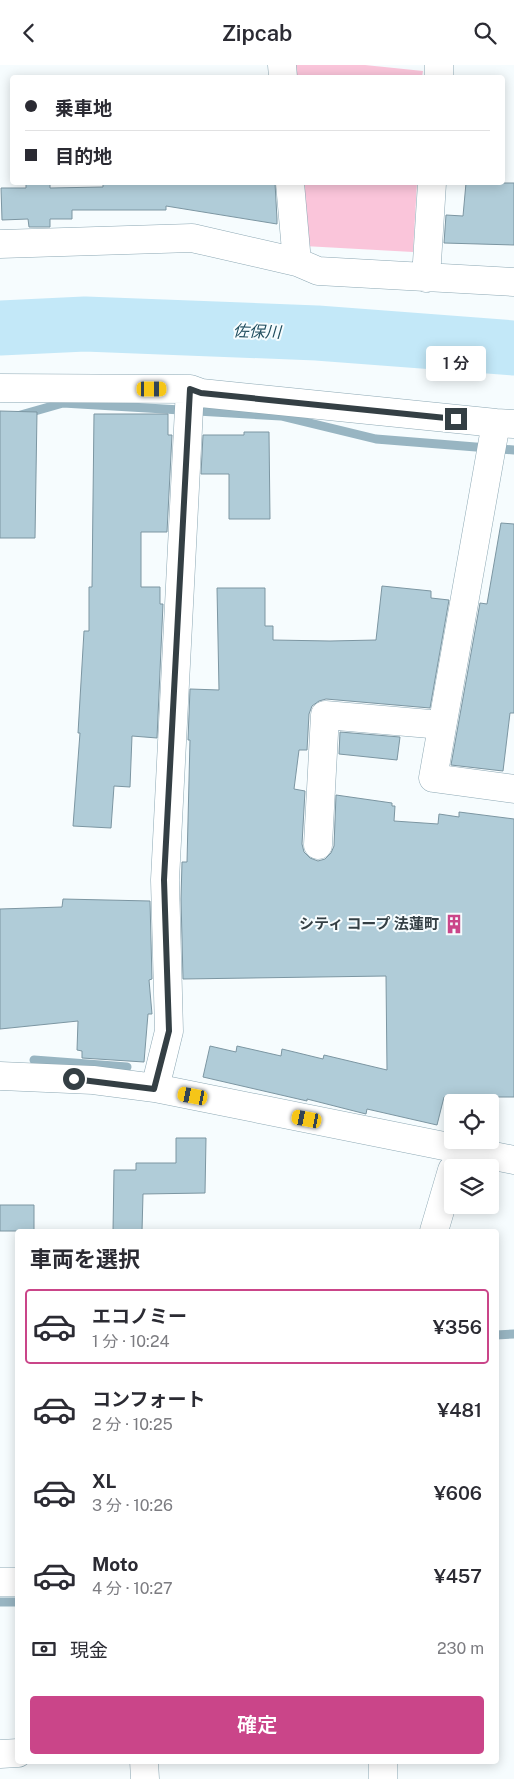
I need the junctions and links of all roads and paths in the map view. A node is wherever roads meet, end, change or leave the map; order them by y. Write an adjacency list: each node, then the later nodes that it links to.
1 (290, 185): 4 (street)
2 (432, 185): 5 (street)
3 (0, 244): 4 (street)
4 (296, 262): 5 (street)
5 (426, 278): 6 (street)
6 (514, 283)
7 (0, 388): 8 (street)
8 (190, 389): 9 (street); 14 (street)
9 (505, 424): 10 (street)
10 (442, 725): 11 (street); 12 (street)
11 (514, 789)
12 (318, 845)
13 (0, 1076): 14 (street)
14 (154, 1089): 15 (street)
15 (444, 1159)
16 (514, 1160): 17 (street)
17 (499, 1161)
18 (444, 1198): 19 (street)
19 (435, 1229)
20 (0, 1582): 21 (street)
21 (15, 1582)
22 (0, 1753): 23 (street)
23 (15, 1753)
24 (144, 1764): 26 (street)
25 (383, 1764): 27 (street)
26 (145, 1779)
27 (382, 1779)

